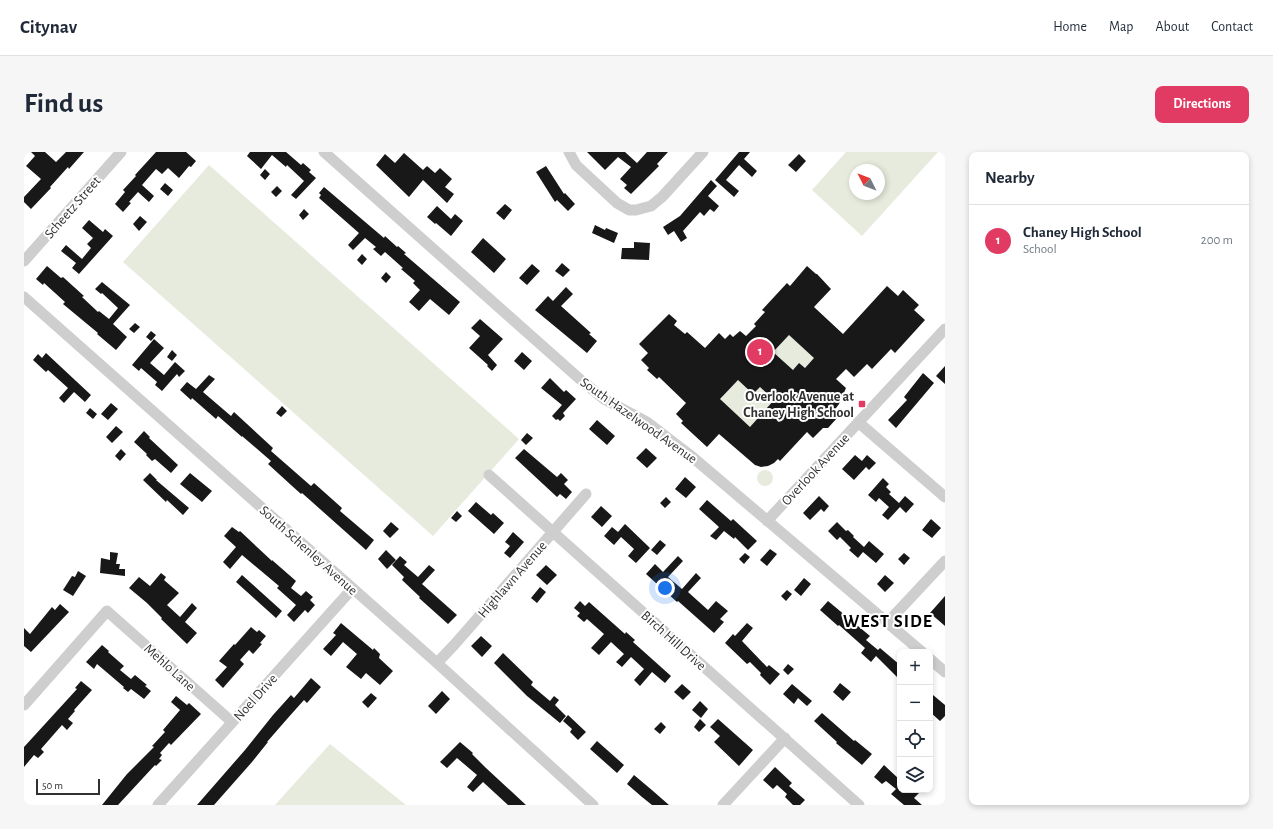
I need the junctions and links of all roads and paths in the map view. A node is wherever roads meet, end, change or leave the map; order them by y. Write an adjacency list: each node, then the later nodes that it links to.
1 (120, 152): 5 (street, Scheetz Street)
2 (324, 152): 12 (street, South Hazelwood Avenue)
3 (568, 152): 4 (street)
4 (704, 152)
5 (24, 261)
6 (24, 297): 15 (street, South Schenley Avenue)
7 (945, 329): 8 (street, Overlook Avenue)
8 (858, 422): 11 (street); 12 (street, Overlook Avenue)
9 (489, 475): 13 (street, Birch Hill Drive)
10 (586, 494): 13 (street, Highlawn Avenue)
11 (945, 497)
12 (767, 521): 16 (street, South Hazelwood Avenue)
13 (554, 532): 19 (street, Highlawn Avenue); 23 (street, Birch Hill Drive)
14 (945, 561): 16 (street)
15 (352, 589): 19 (street, South Schenley Avenue); 22 (street, Noel Drive)
16 (888, 623): 17 (street, South Hazelwood Avenue)
17 (918, 649)
18 (933, 662): 20 (street)
19 (437, 663): 25 (street, South Schenley Avenue)
20 (945, 672)
21 (24, 705): 22 (street, Mehlo Lane)
22 (232, 722): 24 (street, Noel Drive)
23 (785, 738): 26 (street); 27 (street, Birch Hill Drive)
24 (158, 805)
25 (593, 805)
26 (723, 805)
27 (859, 805)

